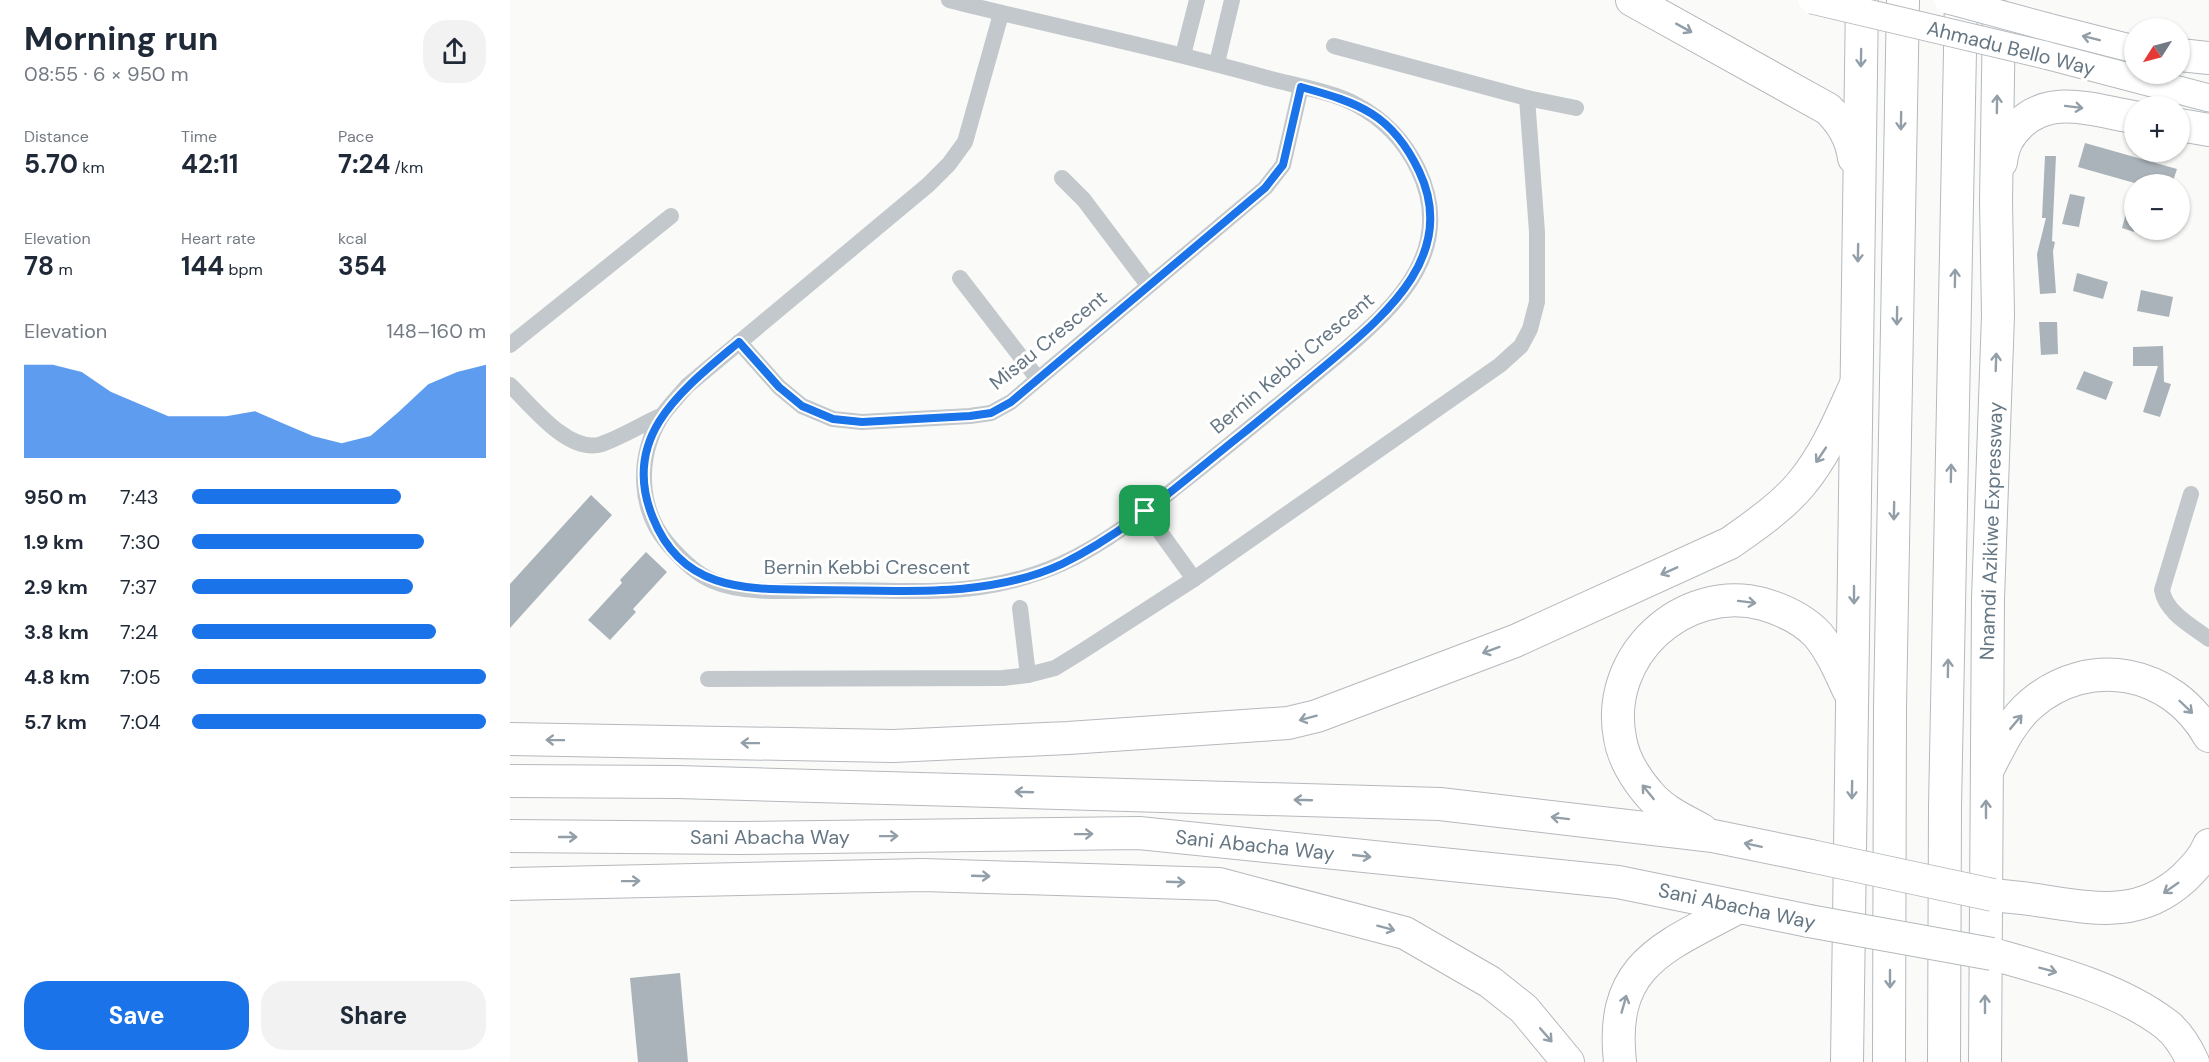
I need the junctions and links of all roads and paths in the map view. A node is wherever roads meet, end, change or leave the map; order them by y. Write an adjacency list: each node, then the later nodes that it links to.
1 (949, 0): 11 (street, Bernin Kebbi Crescent)
2 (1197, 0): 14 (street)
3 (1232, 0): 18 (street)
4 (1632, 0): 28 (highway, one-way to 28)
5 (1812, 0): 22 (main road, Ahmadu Bello Way, bridge)
6 (1862, 0): 28 (highway, one-way to 28)
7 (1903, 0): 49 (highway, one-way to 49)
8 (1948, 0): 13 (main road, Ahmadu Bello Way, one-way to 8, bridge)
9 (1961, 0): 56 (highway, Nnamdi Azikiwe Expressway, one-way to 9)
10 (1999, 0): 29 (highway, Nnamdi Azikiwe Expressway, one-way to 10)
11 (1001, 14): 14 (street, Bernin Kebbi Crescent); 33 (street, Bernin Kebbi Crescent)
12 (1334, 46): 21 (street)
13 (2124, 46)
14 (1184, 55): 18 (street, Bernin Kebbi Crescent)
15 (2190, 56): 16 (highway)
16 (2209, 58)
17 (2190, 62): 19 (main road)
18 (1217, 63): 20 (street, Bernin Kebbi Crescent)
19 (2209, 67)
20 (1301, 87): 32 (street, Misau Crescent); 41 (street, Bernin Kebbi Crescent)
21 (1527, 98): 23 (street); 42 (street)
22 (2209, 98)
23 (1576, 108)
24 (2124, 116): 29 (highway, one-way to 24)
25 (2190, 127): 26 (highway)
26 (2209, 130)
27 (1062, 178): 32 (street)
28 (1859, 197): 36 (highway, one-way to 36)
29 (1996, 201): 43 (highway, Nnamdi Azikiwe Expressway, one-way to 29)
30 (671, 216): 34 (street)
31 (960, 278): 35 (street)
32 (1148, 285): 35 (street, Misau Crescent)
33 (739, 342): 35 (street, Misau Crescent); 38 (street, Bernin Kebbi Crescent)
34 (510, 345)
35 (1038, 379)
36 (1856, 384): 39 (highway); 52 (highway, one-way to 52)
37 (510, 385): 38 (street)
38 (661, 416): 41 (street, Bernin Kebbi Crescent)
39 (1855, 428): 48 (highway, one-way to 48); 49 (highway)
40 (2191, 494): 45 (street)
41 (1145, 511): 42 (street)
42 (1194, 579): 46 (street)
43 (1988, 599): 53 (highway, Nnamdi Azikiwe Expressway); 56 (highway)
44 (1020, 608): 46 (street)
45 (2209, 637)
46 (1028, 675): 47 (street)
47 (708, 679)
48 (1853, 701): 58 (highway, one-way to 48); 66 (highway, one-way to 66)
49 (1890, 708): 67 (highway, one-way to 67)
50 (2209, 736): 53 (highway, one-way to 50)
51 (510, 739): 52 (highway, one-way to 51)
52 (893, 746): 55 (highway)
53 (1986, 772): 69 (highway, Nnamdi Azikiwe Expressway, one-way to 53)
54 (510, 781): 55 (highway, Sani Abacha Way)
55 (677, 782): 58 (highway, Sani Abacha Way, one-way to 55)
56 (1945, 807): 68 (highway, Nnamdi Azikiwe Expressway)
57 (510, 836): 59 (highway, Sani Abacha Way, one-way to 59)
58 (1713, 836): 60 (highway, Sani Abacha Way, one-way to 58, bridge)
59 (740, 838): 61 (highway); 63 (highway, Sani Abacha Way, one-way to 63)
60 (2209, 845)
61 (923, 875): 62 (highway, one-way to 61); 64 (highway, one-way to 64)
62 (510, 884)
63 (1739, 907): 65 (highway, one-way to 63); 70 (highway, Sani Abacha Way, one-way to 70, bridge)
64 (1568, 1062)
65 (1620, 1062)
66 (1848, 1062)
67 (1889, 1062)
68 (1944, 1062)
69 (1984, 1062)
70 (2193, 1062)

